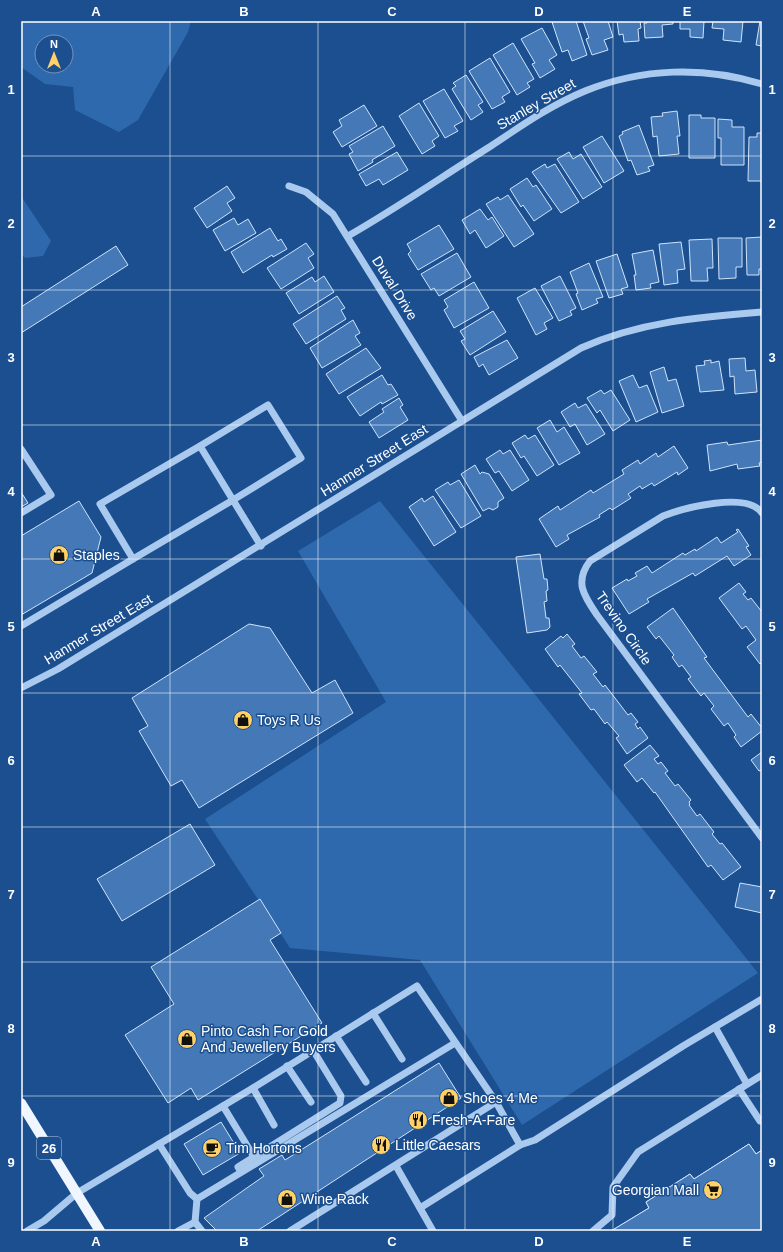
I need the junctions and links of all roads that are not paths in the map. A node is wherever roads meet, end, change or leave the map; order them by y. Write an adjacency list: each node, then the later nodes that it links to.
1 (762, 84): 3 (street, Stanley Street)
2 (290, 186): 3 (street, Duval Drive)
3 (348, 236): 5 (street, Duval Drive)
4 (762, 312): 5 (street, Hanmer Street East)
5 (462, 421): 11 (street, Hanmer Street East)
6 (200, 446): 8 (street); 8 (street); 12 (street)
7 (21, 449): 9 (street)
8 (233, 500): 11 (street); 12 (street)
9 (21, 513)
10 (762, 513): 15 (street, Trevino Circle)
11 (261, 546): 14 (street, Hanmer Street East)
12 (133, 559): 13 (street)
13 (21, 626)
14 (21, 688)
15 (762, 838)
16 (762, 999): 18 (street)
17 (373, 1013): 19 (street); 20 (street); 22 (street)
18 (715, 1027): 26 (street); 36 (street)
19 (336, 1036): 21 (street); 25 (street)
20 (455, 1043): 30 (street); 39 (street)
21 (313, 1050): 23 (street); 37 (street)
22 (402, 1059)
23 (287, 1066): 27 (street); 29 (street)
24 (762, 1075): 26 (street)
25 (366, 1082)
26 (747, 1084): 28 (street)
27 (253, 1088): 32 (street); 34 (street)
28 (739, 1089): 33 (street); 50 (street)
29 (311, 1102)
30 (496, 1102): 36 (street); 38 (street)
31 (21, 1103): 40 (main road, 26)
32 (223, 1106): 35 (street); 37 (street)
33 (762, 1120)
34 (274, 1125)
35 (159, 1144): 40 (street); 41 (street)
36 (520, 1145): 42 (street)
37 (254, 1157): 39 (street)
38 (396, 1166): 42 (street); 48 (street)
39 (241, 1172): 41 (street)
40 (76, 1192): 44 (street); 45 (main road, 26)
41 (197, 1198): 43 (street)
42 (420, 1208): 49 (street)
43 (195, 1222): 46 (street); 47 (street)
44 (27, 1231)
45 (100, 1231)
46 (178, 1231)
47 (202, 1231)
48 (290, 1231)
49 (433, 1231)
50 (593, 1231)

